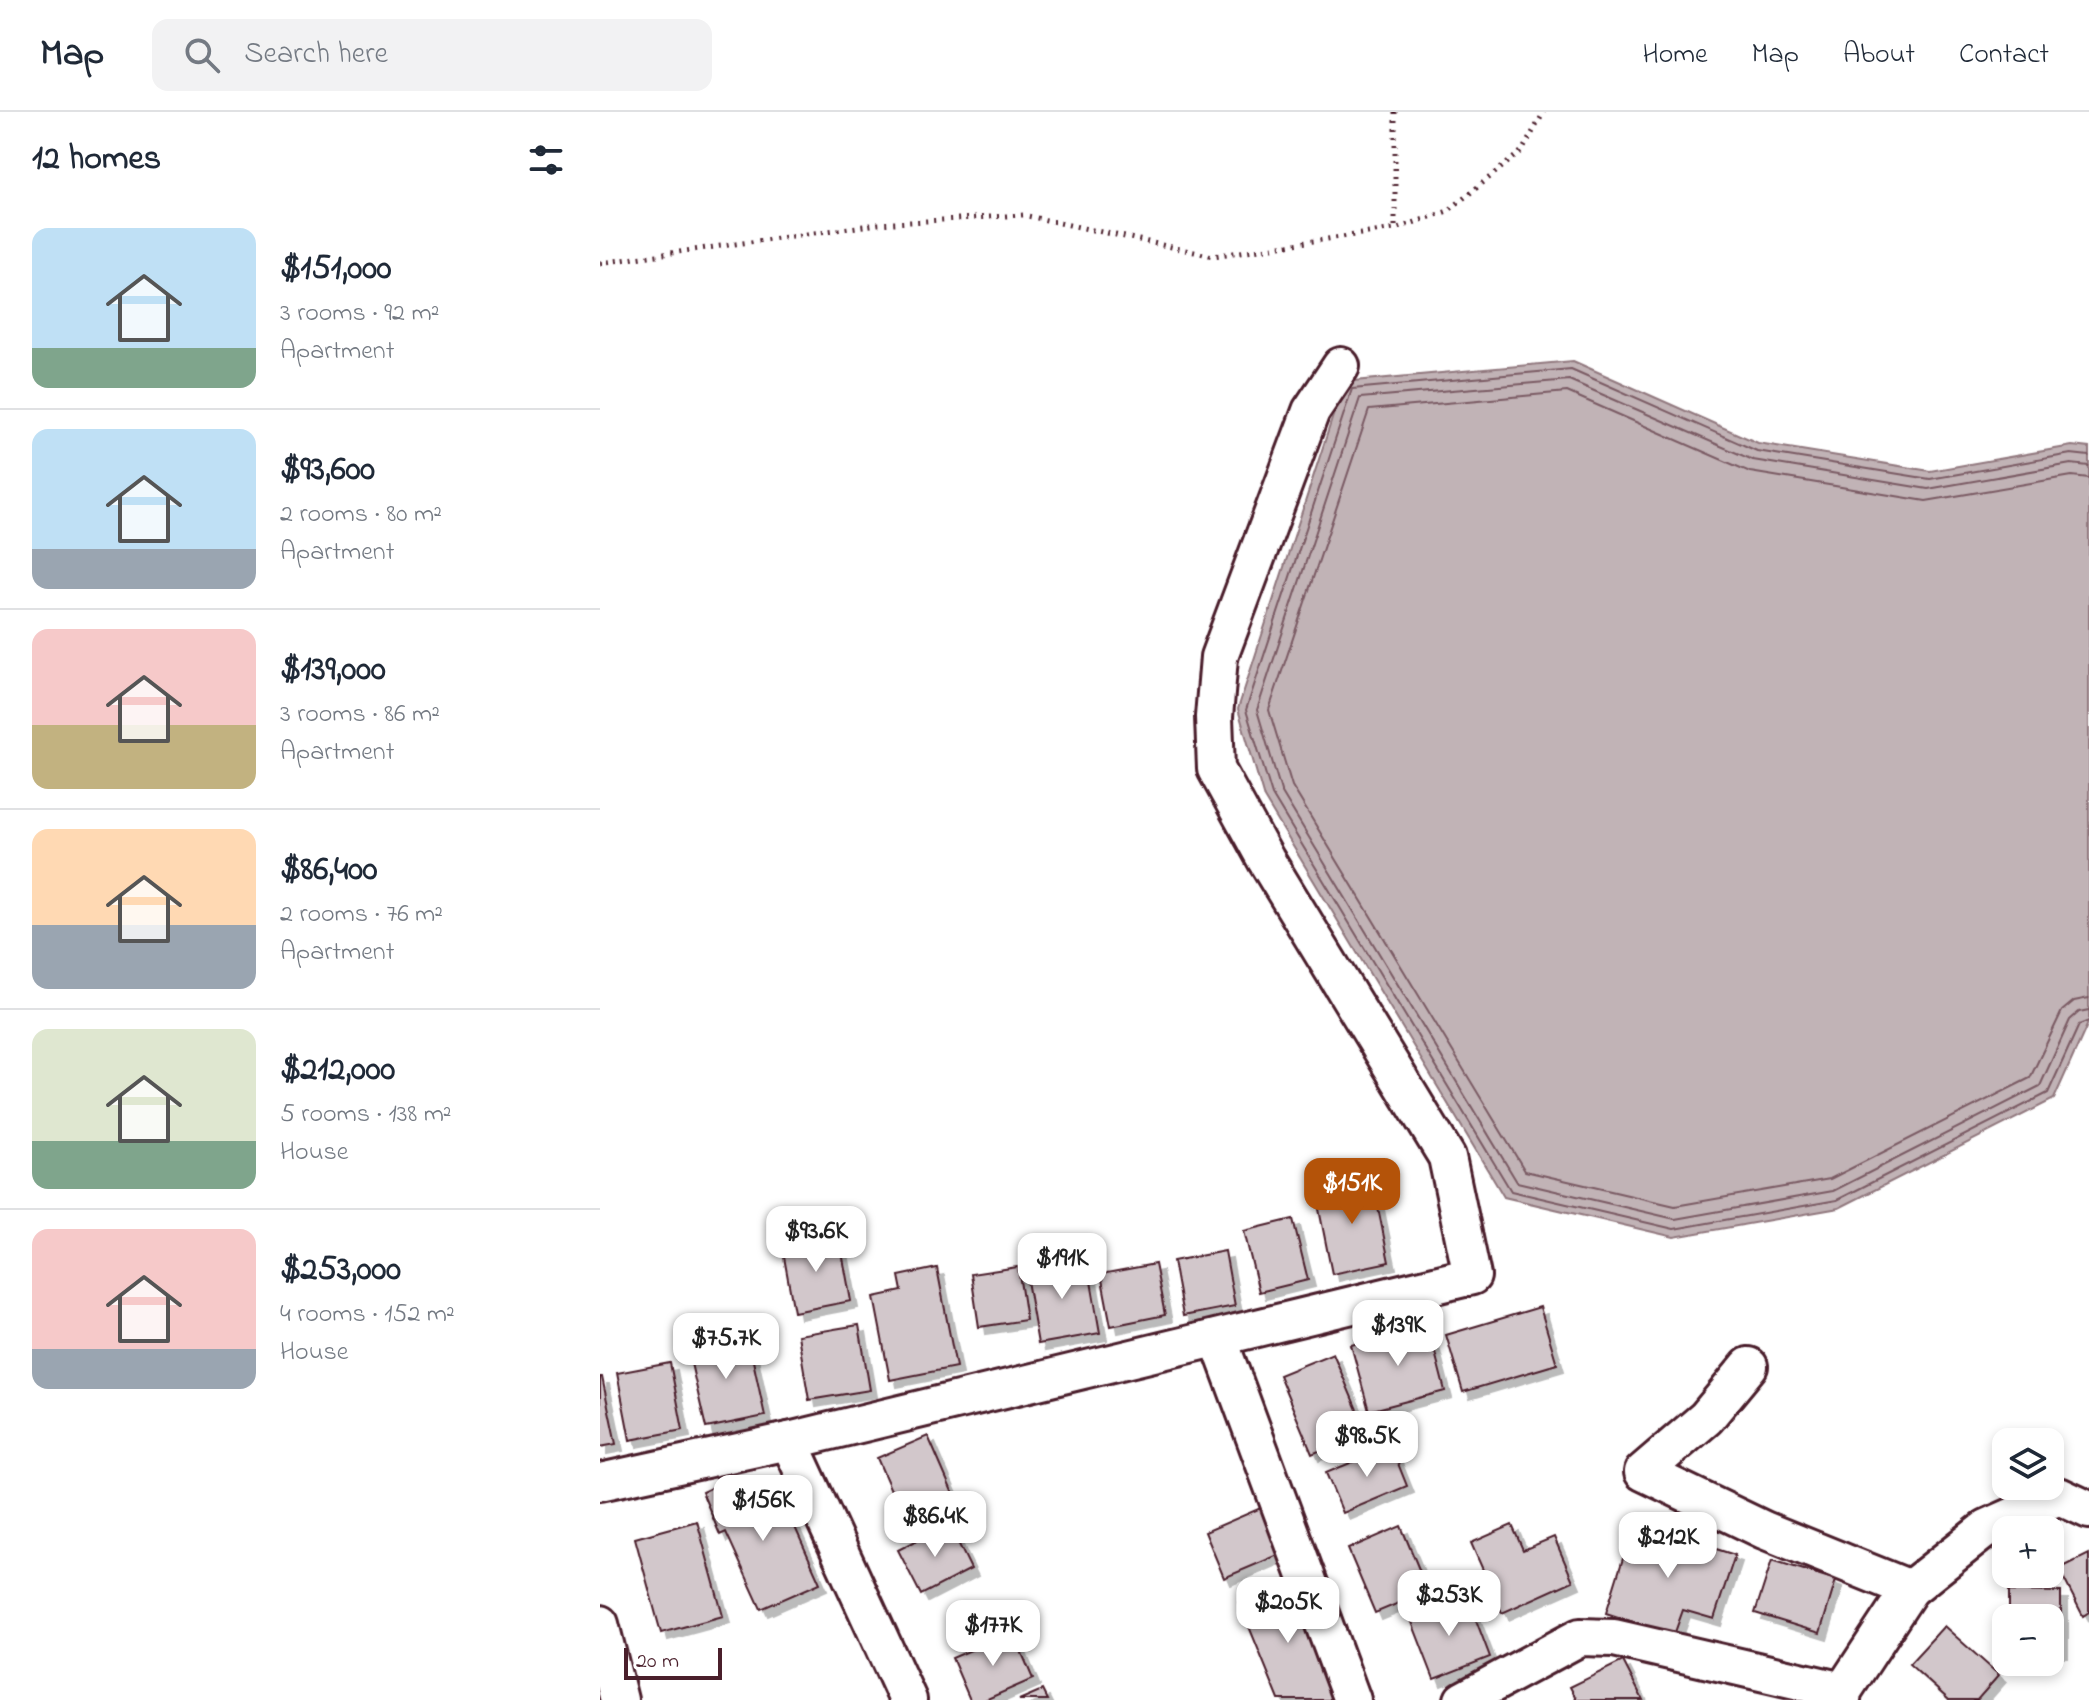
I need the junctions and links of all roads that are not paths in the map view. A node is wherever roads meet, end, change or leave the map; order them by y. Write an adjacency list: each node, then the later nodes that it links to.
1 (1341, 366): 2 (street)
2 (1218, 1338): 4 (street); 12 (street)
3 (1749, 1366): 7 (street)
4 (789, 1441): 5 (street); 11 (street)
5 (600, 1482)
6 (2089, 1510): 7 (street)
7 (1910, 1589): 9 (street)
8 (600, 1624): 10 (street)
9 (1842, 1695): 13 (street)
10 (619, 1700)
11 (908, 1700)
12 (1352, 1700)
13 (1463, 1700)

